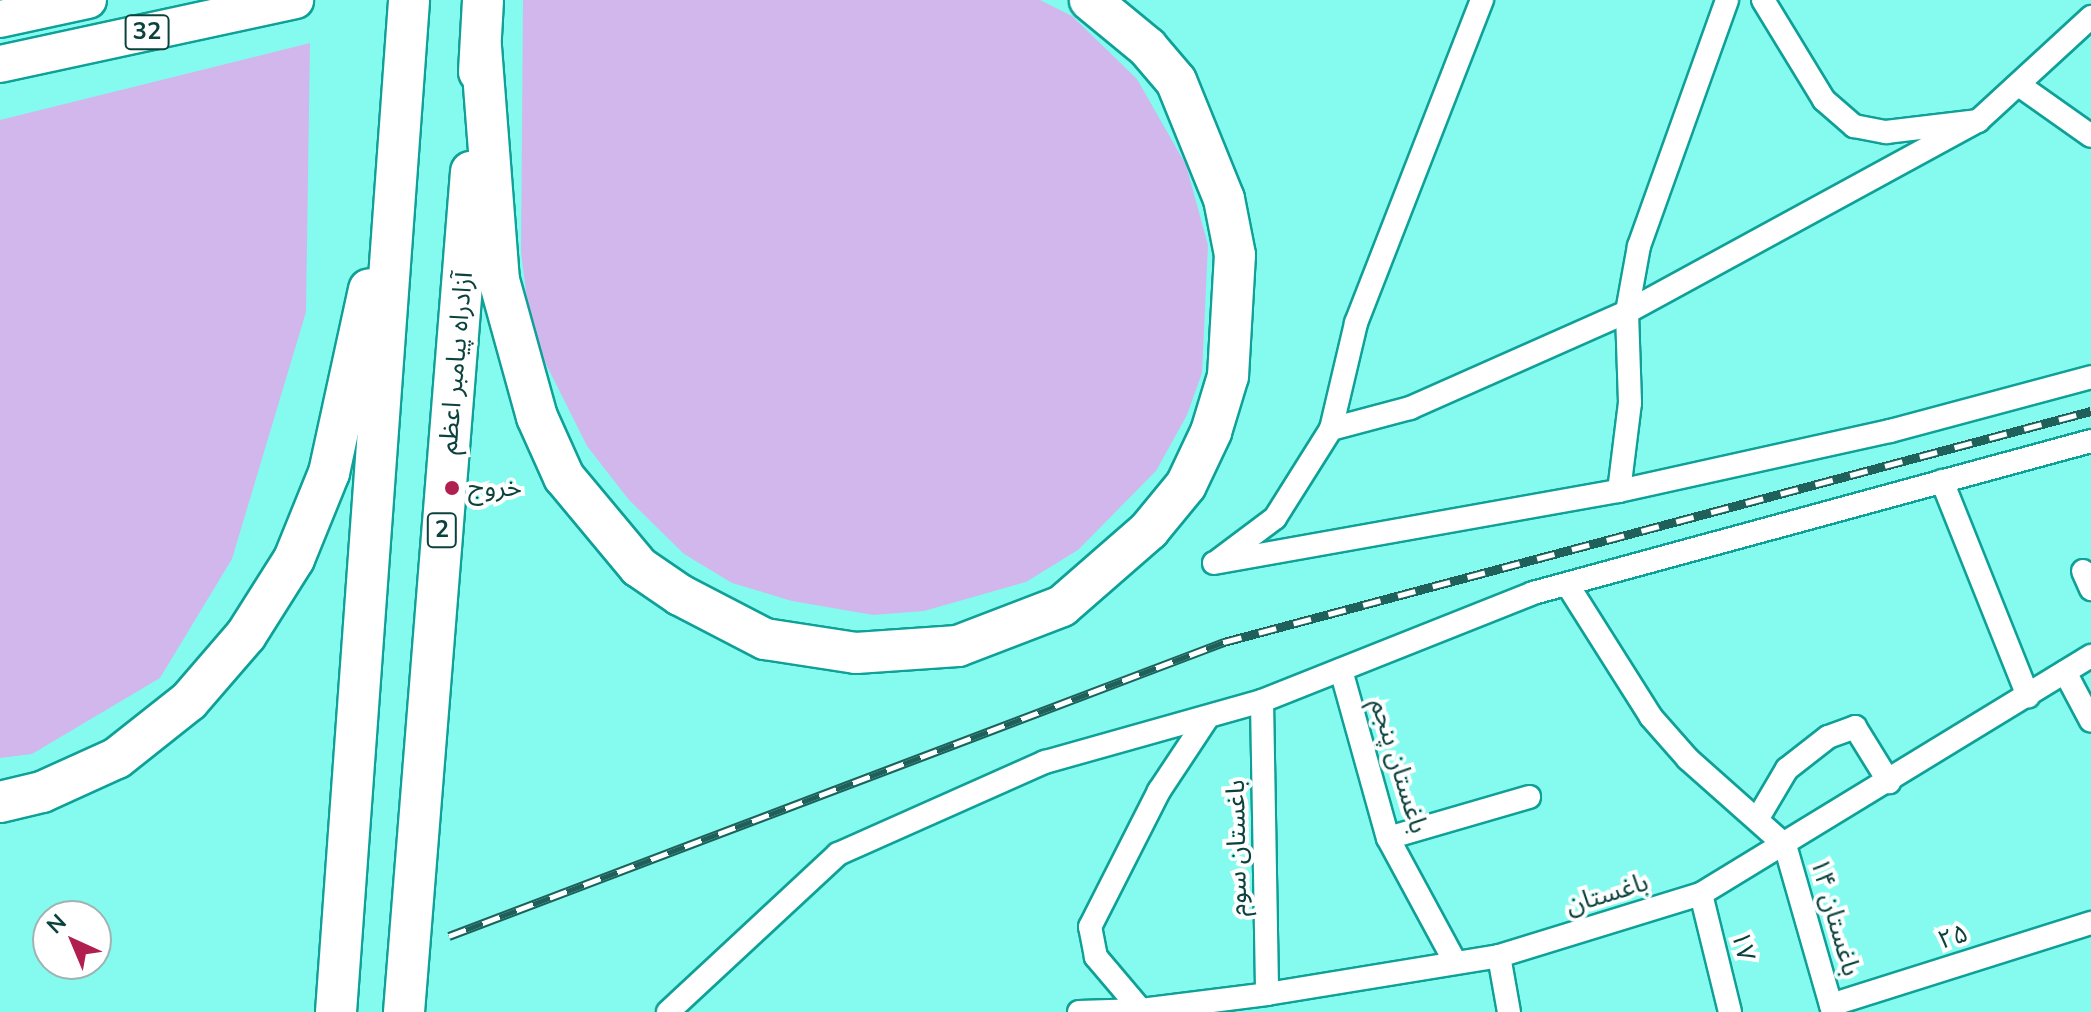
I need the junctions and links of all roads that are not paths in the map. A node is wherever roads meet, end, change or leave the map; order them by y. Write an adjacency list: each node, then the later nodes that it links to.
1 (88, 0): 10 (highway, 32)
2 (295, 0): 12 (highway, 32)
3 (409, 0): 15 (highway)
4 (483, 0): 11 (highway, آزادراه پیامبر اعظم / 2)
5 (1090, 0): 11 (highway)
6 (1482, 0): 19 (street)
7 (1727, 0): 17 (street)
8 (1763, 0): 14 (street)
9 (2091, 17): 13 (street)
10 (0, 19)
11 (481, 47): 45 (highway, آزادراه پیامبر اعظم / 2)
12 (0, 64)
13 (2019, 85): 14 (street); 16 (street)
14 (1978, 121): 17 (street)
15 (401, 132): 33 (highway); 44 (highway)
16 (2091, 136)
17 (1627, 312): 19 (street); 22 (street)
18 (2091, 377): 22 (street)
19 (1331, 429): 22 (street)
20 (2091, 441): 21 (street)
21 (1942, 481): 23 (street); 27 (street)
22 (1619, 491)
23 (1567, 584): 25 (street); 34 (street)
24 (2091, 656): 26 (street, باغستان)
25 (1341, 670): 28 (street); 35 (street, باغستان پنجم)
26 (2065, 672): 27 (street, باغستان); 30 (street)
27 (2028, 696): 31 (street, باغستان)
28 (1262, 701): 29 (street); 41 (street, باغستان سوم)
29 (1206, 720): 43 (street); 46 (street)
30 (2091, 721)
31 (1889, 782): 34 (street); 36 (street, باغستان)
32 (1529, 797): 35 (street)
33 (0, 802)
34 (1758, 818): 36 (street)
35 (1388, 838): 40 (street, باغستان پنجم)
36 (1785, 845): 37 (street, باغستان); 42 (street, باغستان ۱۴)
37 (1701, 894): 39 (street, باغستان); 49 (street, ۱۷)
38 (2091, 923): 42 (street, ۲۵)
39 (1499, 956): 40 (street, باغستان); 48 (street)
40 (1454, 960): 41 (street, باغستان)
41 (1267, 994): 43 (street, باغستان)
42 (1832, 1009)
43 (1141, 1010): 47 (street, باغستان)
44 (336, 1012)
45 (404, 1012)
46 (668, 1012)
47 (1079, 1012)
48 (1509, 1012)
49 (1730, 1012)

